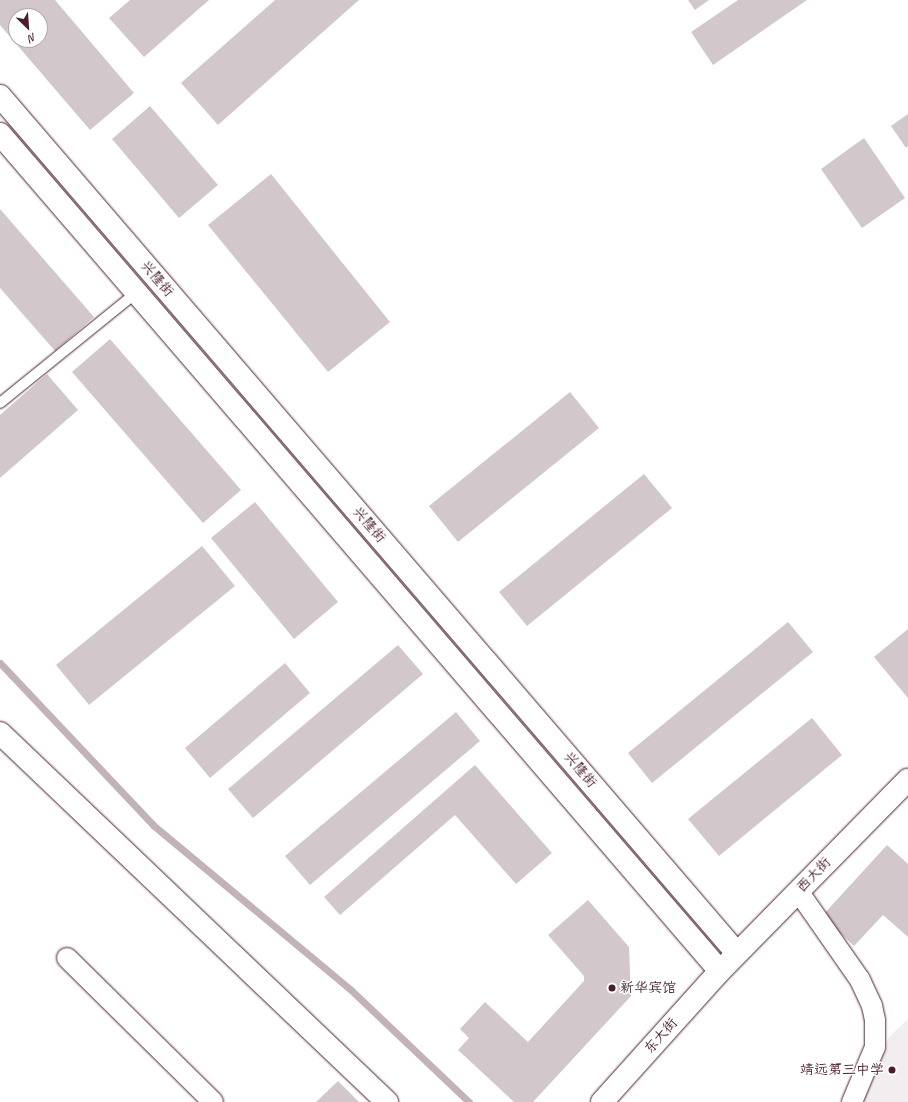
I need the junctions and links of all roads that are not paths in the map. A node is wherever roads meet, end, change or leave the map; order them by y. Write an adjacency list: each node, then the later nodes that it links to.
1 (0, 96): 8 (main road, 兴隆街)
2 (1, 138): 3 (main road, 兴隆街)
3 (137, 292): 4 (lane); 10 (main road, 兴隆街)
4 (0, 403)
5 (0, 733): 12 (main road)
6 (908, 780): 7 (main road, 西大街)
7 (798, 891): 8 (main road, 西大街); 14 (street)
8 (737, 953): 10 (main road, 西大街)
9 (67, 958): 11 (street)
10 (720, 971): 13 (main road, 东大街)
11 (213, 1102)
12 (387, 1102)
13 (602, 1102)
14 (852, 1102)

